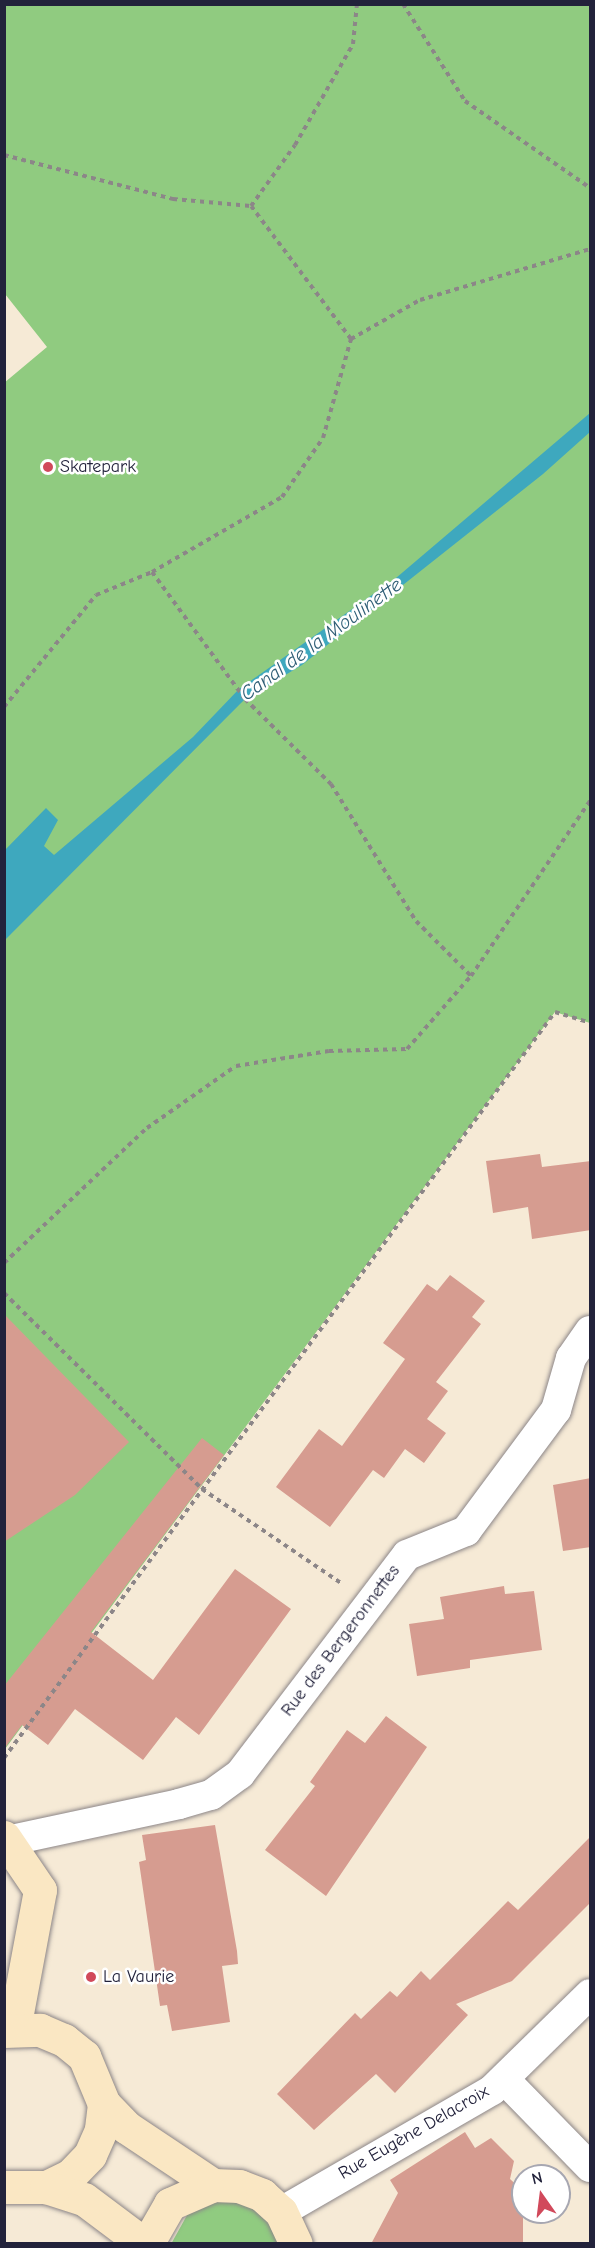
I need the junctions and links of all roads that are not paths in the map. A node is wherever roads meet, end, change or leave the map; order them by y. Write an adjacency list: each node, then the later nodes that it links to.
1 (591, 1331): 2 (street, Rue des Bergeronnettes)
2 (6, 1839): 4 (street)
3 (591, 1994): 5 (street, Rue Eugène Delacroix)
4 (9, 2030): 6 (street)
5 (504, 2079): 7 (street); 11 (street, Rue Eugène Delacroix)
6 (104, 2104): 8 (street); 10 (street)
7 (591, 2167)
8 (213, 2185): 11 (street); 12 (street)
9 (4, 2187): 10 (street)
10 (46, 2187): 12 (street)
11 (281, 2212): 13 (street)
12 (146, 2244)
13 (296, 2244)

